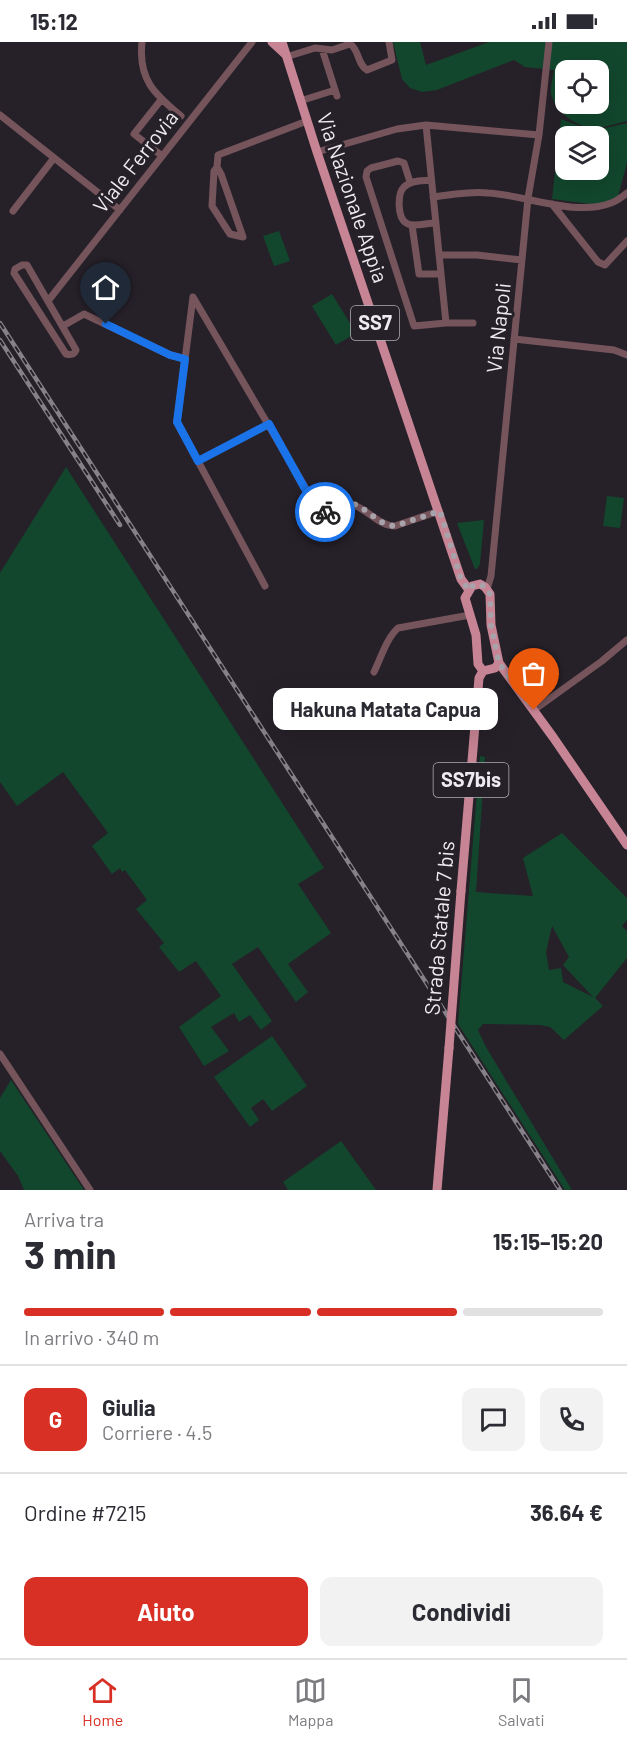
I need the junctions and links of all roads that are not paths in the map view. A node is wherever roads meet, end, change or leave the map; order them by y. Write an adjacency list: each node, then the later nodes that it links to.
1 (142, 42): 9 (street)
2 (273, 42): 8 (main road, Via Nazionale Appia / SS7)
3 (282, 42): 8 (main road, Via Nazionale Appia / SS7)
4 (389, 42): 7 (street)
5 (549, 42): 15 (street, Via Napoli)
6 (253, 43): 17 (street, Viale Ferrovia)
7 (322, 49): 8 (street); 10 (street)
8 (286, 56): 10 (main road, Via Nazionale Appia / SS7)
9 (161, 100): 12 (street); 17 (street)
10 (300, 101): 13 (main road, Via Nazionale Appia / SS7)
11 (0, 115): 18 (street)
12 (181, 116)
13 (307, 121): 16 (main road, Via Nazionale Appia / SS7); 19 (street)
14 (426, 125): 15 (street); 16 (street); 20 (street)
15 (539, 135): 24 (street, Via Napoli)
16 (317, 152): 47 (main road, Via Nazionale Appia / SS7)
17 (162, 156): 26 (street, Viale Ferrovia)
18 (54, 158): 26 (street); 27 (street)
19 (217, 167): 19 (street)
20 (431, 180): 21 (street); 23 (street)
21 (410, 182): 29 (street); 39 (street)
22 (627, 194): 25 (street)
23 (433, 197): 24 (street); 28 (street)
24 (528, 198): 25 (street); 32 (street, Via Napoli)
25 (552, 204): 30 (street)
26 (120, 210): 36 (street, Viale Ferrovia)
27 (13, 211)
28 (436, 223): 29 (street); 31 (street)
29 (412, 225): 33 (street)
30 (627, 241)
31 (439, 255): 32 (street); 33 (street)
32 (522, 260): 42 (street, Via Napoli)
33 (441, 274): 39 (street)
34 (43, 293): 35 (street); 35 (street); 36 (street)
35 (32, 300): 38 (street)
36 (48, 301): 37 (street)
37 (57, 317): 38 (street); 41 (street)
38 (46, 322): 41 (street)
39 (446, 323): 40 (street)
40 (473, 323)
41 (63, 326): 44 (street)
42 (514, 339): 43 (street); 49 (street, Via Napoli)
43 (627, 355)
44 (185, 359): 45 (street); 46 (street)
45 (269, 424): 46 (street); 47 (street)
46 (198, 461): 48 (street)
47 (440, 511): 50 (main road, Via Nazionale Appia / SS7)
48 (265, 586)
49 (487, 589): 50 (main road); 53 (main road)
50 (469, 590): 51 (main road, Via Nazionale Appia / SS7)
51 (470, 615): 54 (main road, Via Nazionale Appia / SS7); 55 (street)
52 (627, 640): 56 (street)
53 (499, 663): 54 (main road); 56 (main road)
54 (483, 671): 60 (main road, Strada Statale 7 bis / SS7bis, bridge)
55 (374, 672)
56 (534, 710): 57 (main road)
57 (627, 845)
58 (0, 1053): 59 (street)
59 (90, 1190)
60 (437, 1190)

